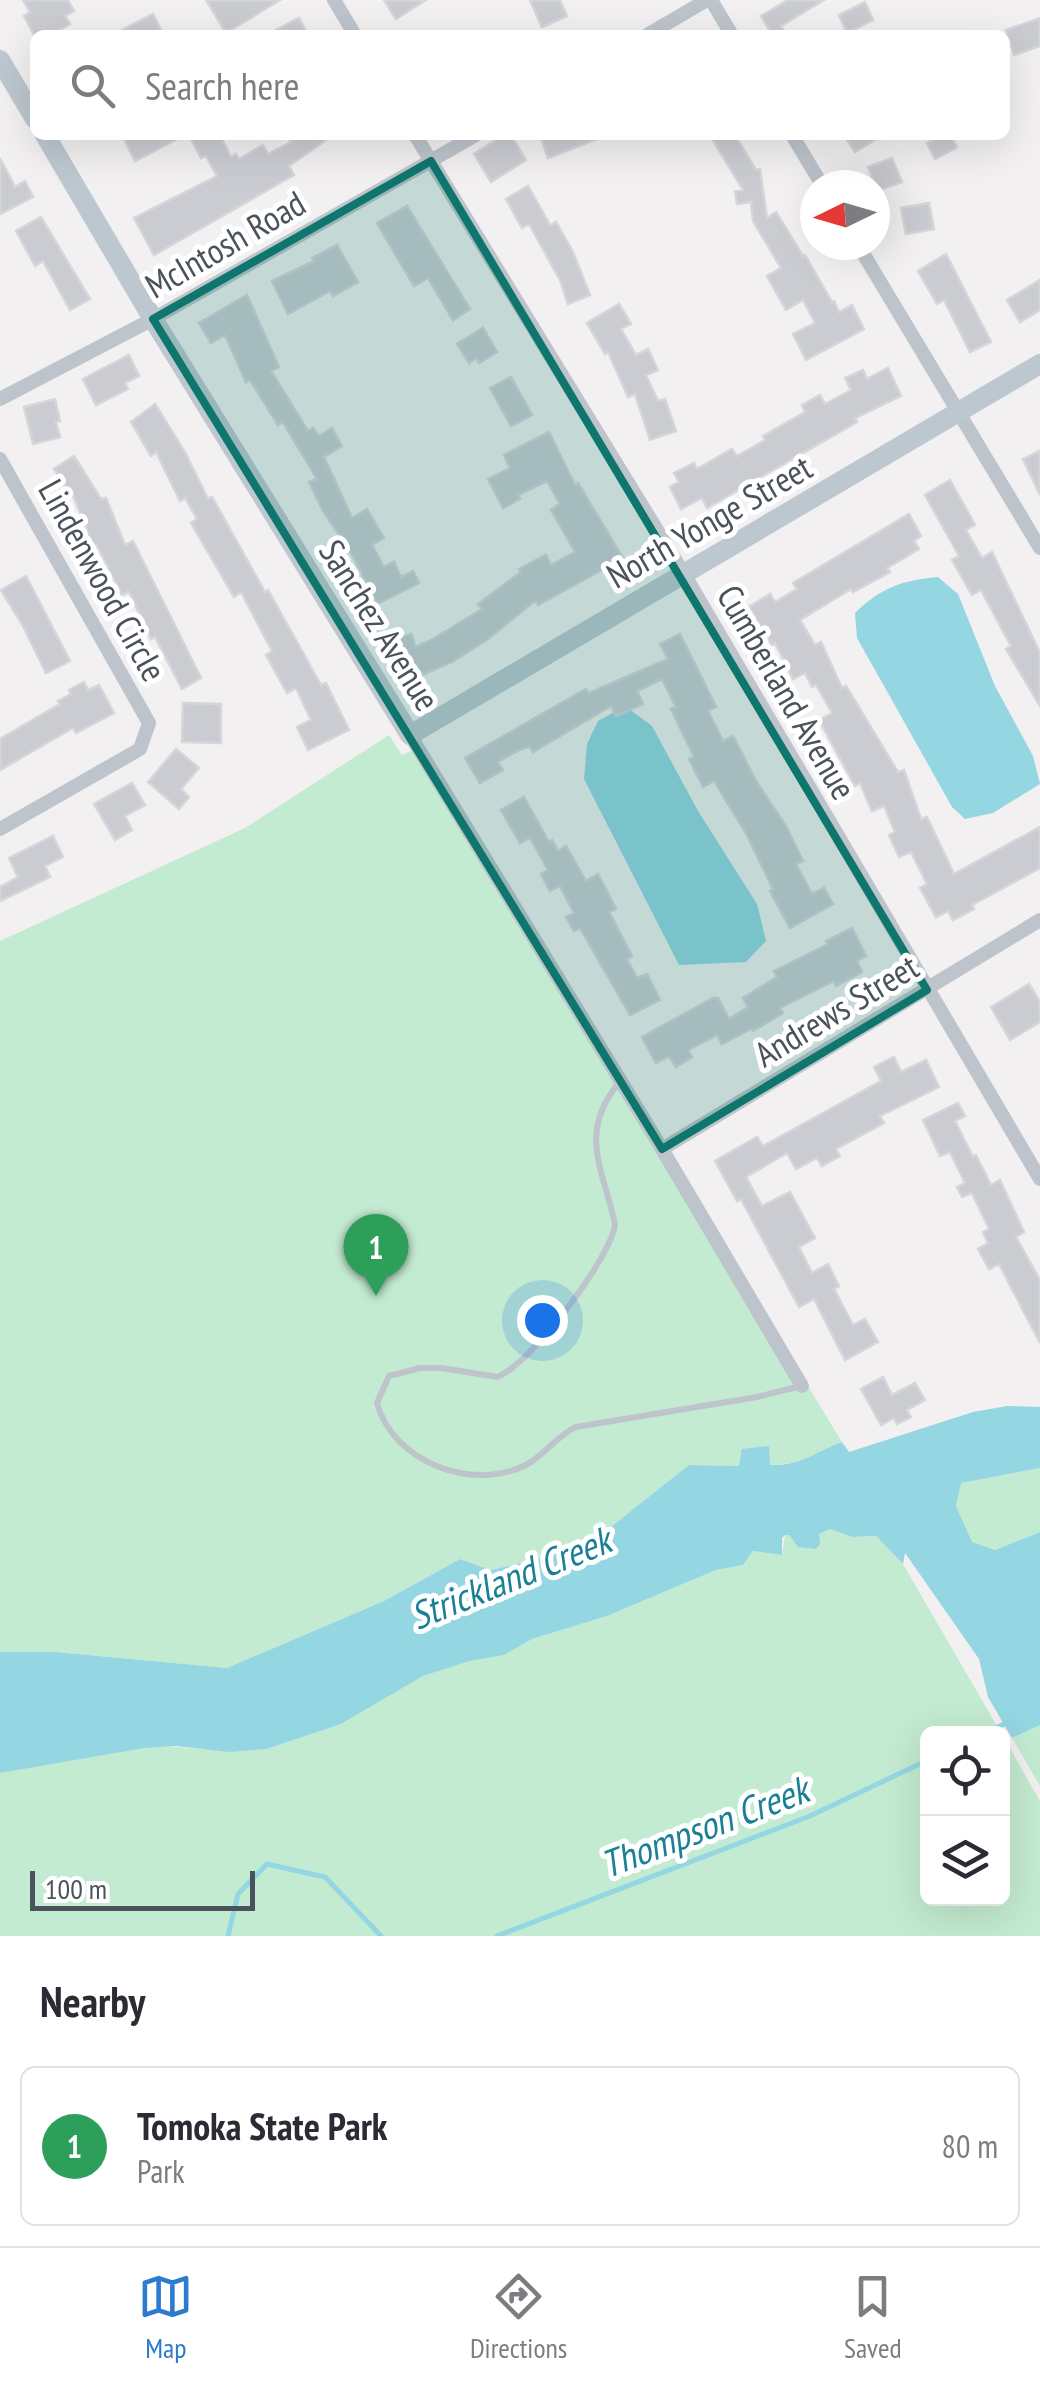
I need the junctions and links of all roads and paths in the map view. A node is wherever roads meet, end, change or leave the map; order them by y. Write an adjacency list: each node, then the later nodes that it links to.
1 (334, 0): 3 (street)
2 (709, 0): 4 (street); 5 (street)
3 (352, 30)
4 (656, 30)
5 (729, 30)
6 (0, 60): 7 (street)
7 (30, 111)
8 (47, 140): 15 (street, Sanchez Avenue)
9 (419, 140): 12 (street, Cumberland Avenue)
10 (467, 140): 12 (street, McIntosh Road)
11 (795, 140): 13 (street)
12 (431, 161): 15 (street, McIntosh Road); 21 (street, Cumberland Avenue)
13 (813, 170)
14 (867, 260): 18 (street)
15 (153, 319): 17 (street, McIntosh Road); 22 (street, Sanchez Avenue)
16 (1040, 364): 18 (street, North Yonge Street)
17 (0, 399)
18 (959, 412): 20 (street); 21 (street, North Yonge Street)
19 (0, 459): 23 (street, Lindenwood Circle)
20 (1040, 548)
21 (684, 574): 22 (street, North Yonge Street); 25 (street, Cumberland Avenue)
22 (410, 735): 26 (street, Sanchez Avenue)
23 (0, 829)
24 (1040, 920): 25 (street, Andrews Street)
25 (927, 990): 27 (street, Andrews Street); 28 (street, Cumberland Avenue)
26 (620, 1081): 27 (street, Sanchez Avenue); 29 (lane)
27 (662, 1149): 29 (street, Sanchez Avenue)
28 (1040, 1179)
29 (802, 1386)

